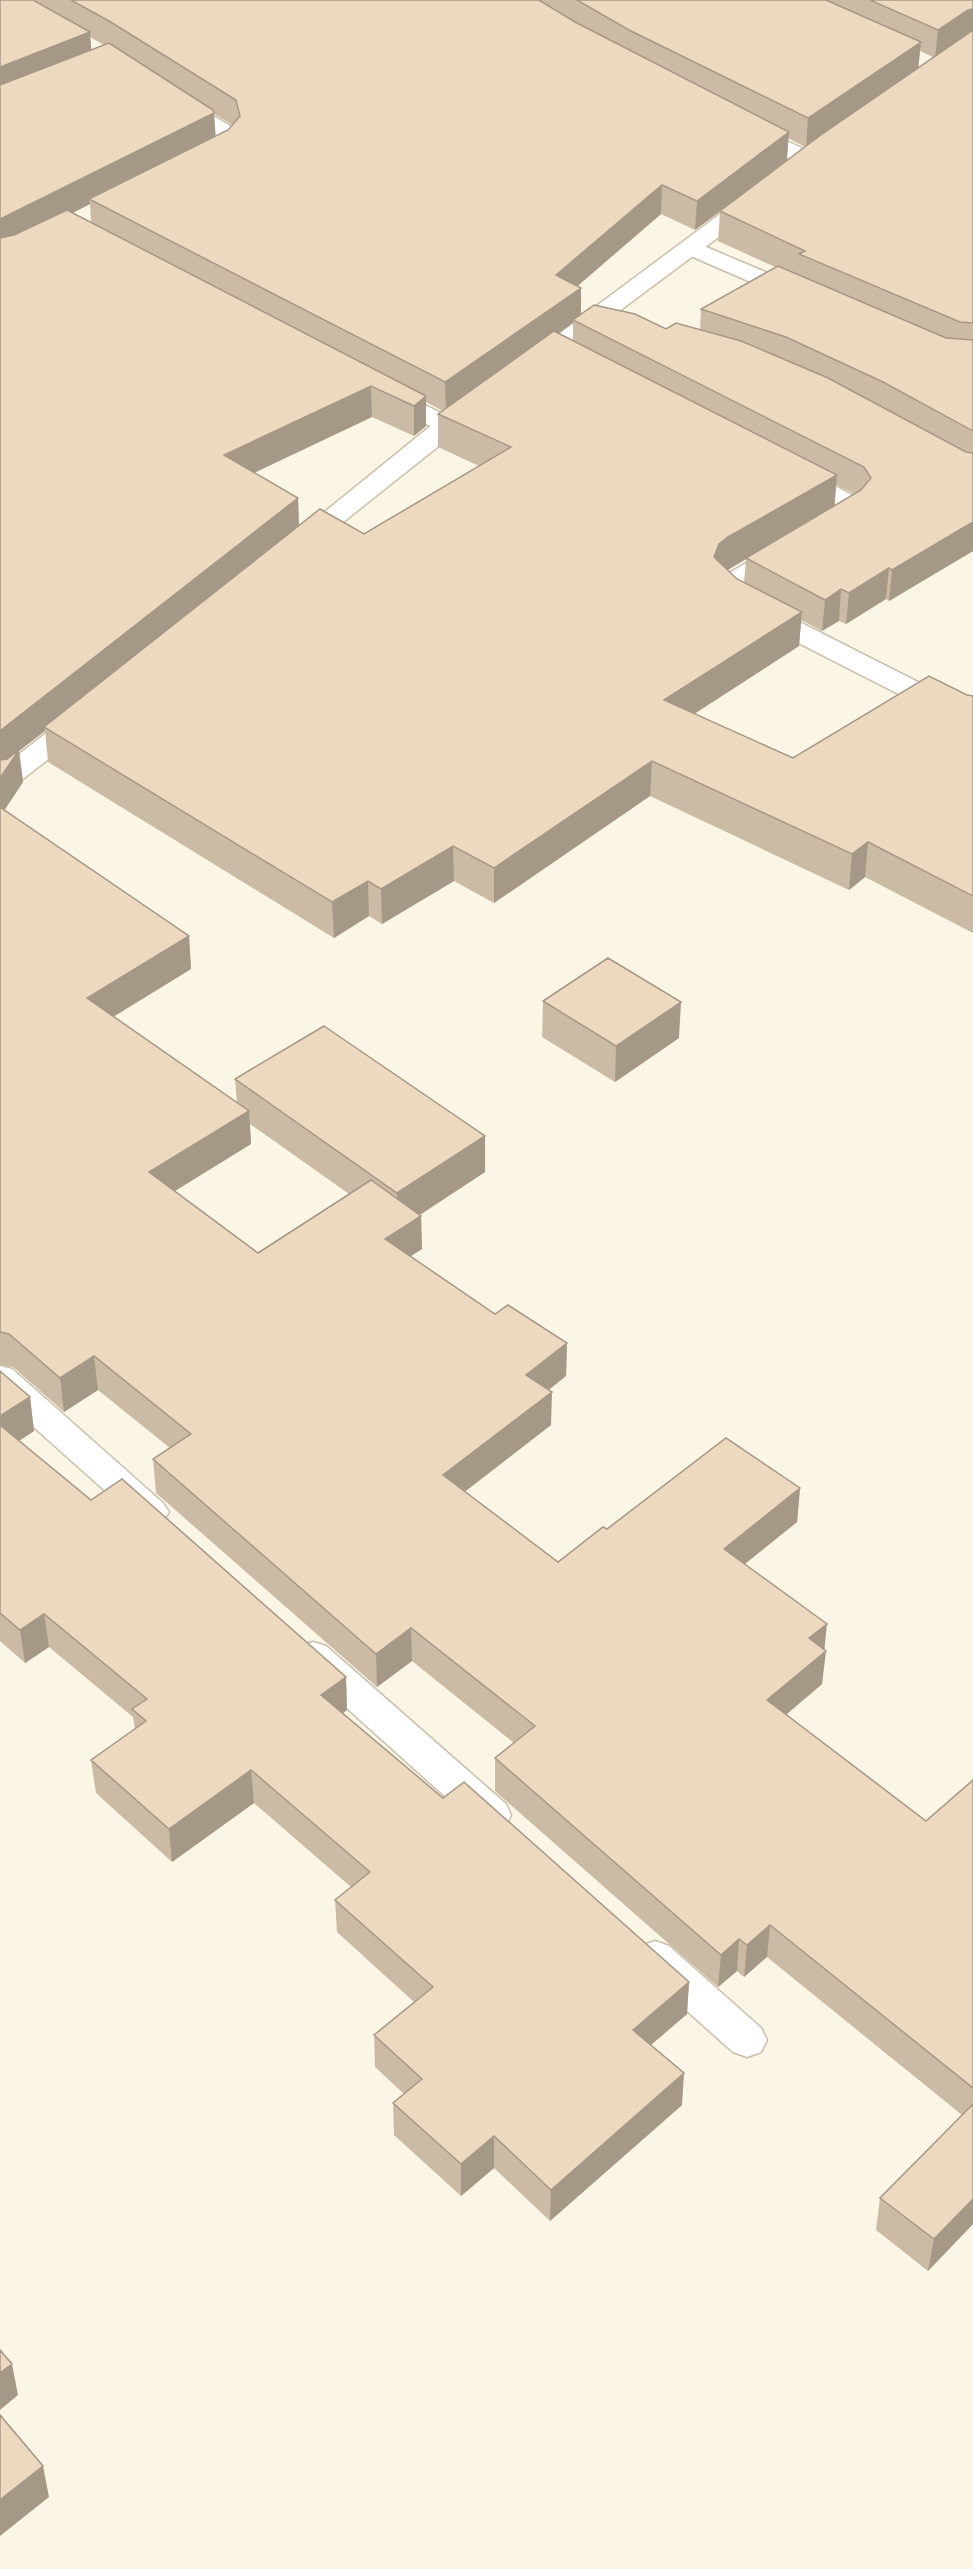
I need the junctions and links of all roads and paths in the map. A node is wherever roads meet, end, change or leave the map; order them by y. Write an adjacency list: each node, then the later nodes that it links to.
1 (160, 91): 3 (street)
2 (725, 118): 4 (street)
3 (181, 172)
4 (692, 248): 5 (street); 6 (street)
5 (820, 304)
6 (589, 325): 7 (street); 9 (street)
7 (617, 329)
8 (363, 381): 9 (street)
9 (447, 425): 11 (street)
10 (776, 465): 13 (street)
11 (283, 558)
12 (101, 704): 14 (street)
13 (973, 721)
14 (0, 783)
15 (0, 1378): 16 (street)
16 (178, 1536)
17 (284, 1630): 18 (street)
18 (516, 1835)
19 (631, 1938): 20 (street)
20 (747, 2040)

